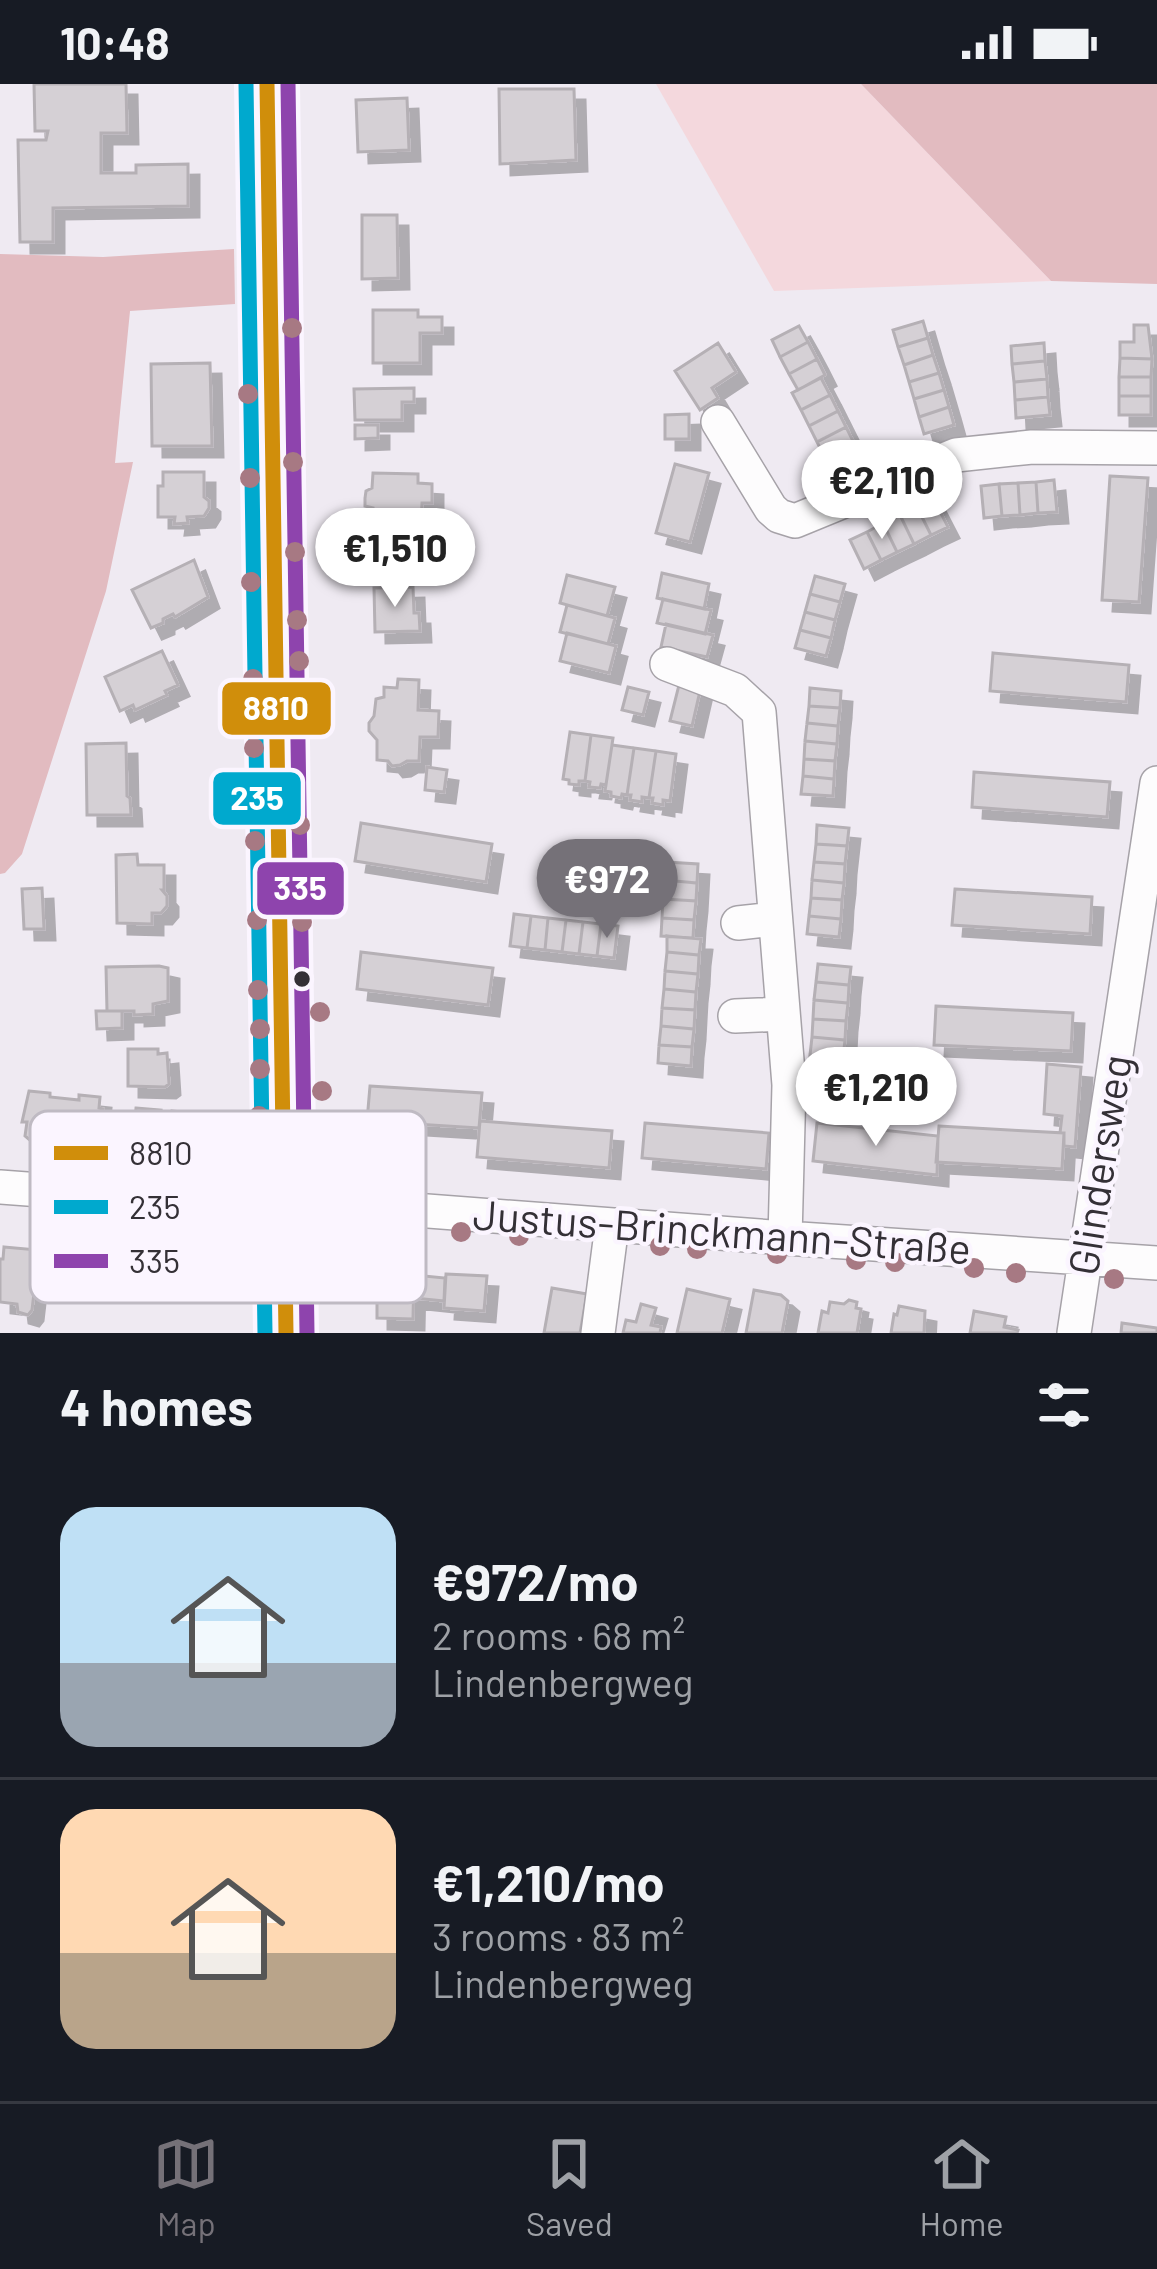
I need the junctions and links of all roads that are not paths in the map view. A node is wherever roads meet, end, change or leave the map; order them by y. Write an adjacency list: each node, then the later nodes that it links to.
1 (266, 84): 10 (main road)
2 (718, 422): 3 (street)
3 (1157, 448)
4 (667, 664): 6 (street)
5 (1157, 783): 16 (street, Glindersweg)
6 (775, 920): 7 (street); 8 (street)
7 (738, 923)
8 (783, 1014): 9 (street); 15 (street)
9 (735, 1016)
10 (282, 1111)
11 (0, 1187): 12 (street, Justus-Brinckmann-Straße)
12 (30, 1189)
13 (426, 1211): 14 (street, Justus-Brinckmann-Straße)
14 (612, 1225): 15 (street, Justus-Brinckmann-Straße); 20 (street)
15 (785, 1238): 16 (street, Justus-Brinckmann-Straße)
16 (1087, 1257): 17 (street, Justus-Brinckmann-Straße); 21 (street, Glindersweg)
17 (1157, 1263)
18 (285, 1303): 19 (main road)
19 (286, 1333)
20 (598, 1333)
21 (1074, 1333)

